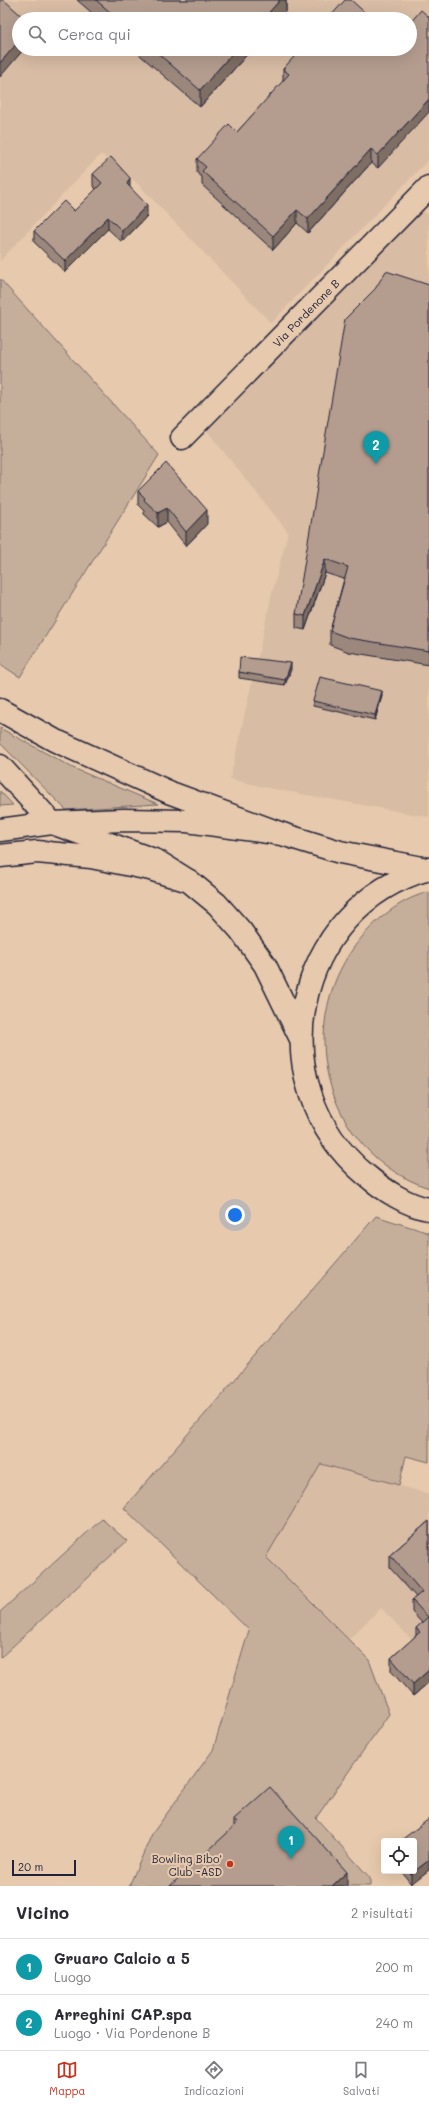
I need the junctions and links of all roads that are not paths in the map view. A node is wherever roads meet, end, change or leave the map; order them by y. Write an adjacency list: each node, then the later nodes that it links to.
1 (429, 187): 2 (main road, Via Pordenone B)
2 (182, 438)
3 (0, 710): 7 (main road)
4 (0, 766): 5 (main road)
5 (52, 823): 6 (main road); 7 (main road); 10 (main road)
6 (0, 830)
7 (282, 834): 9 (main road)
8 (0, 856): 10 (main road)
9 (428, 869): 11 (main road)
10 (189, 881): 11 (main road)
11 (300, 1037): 12 (main road)
12 (429, 1210)

